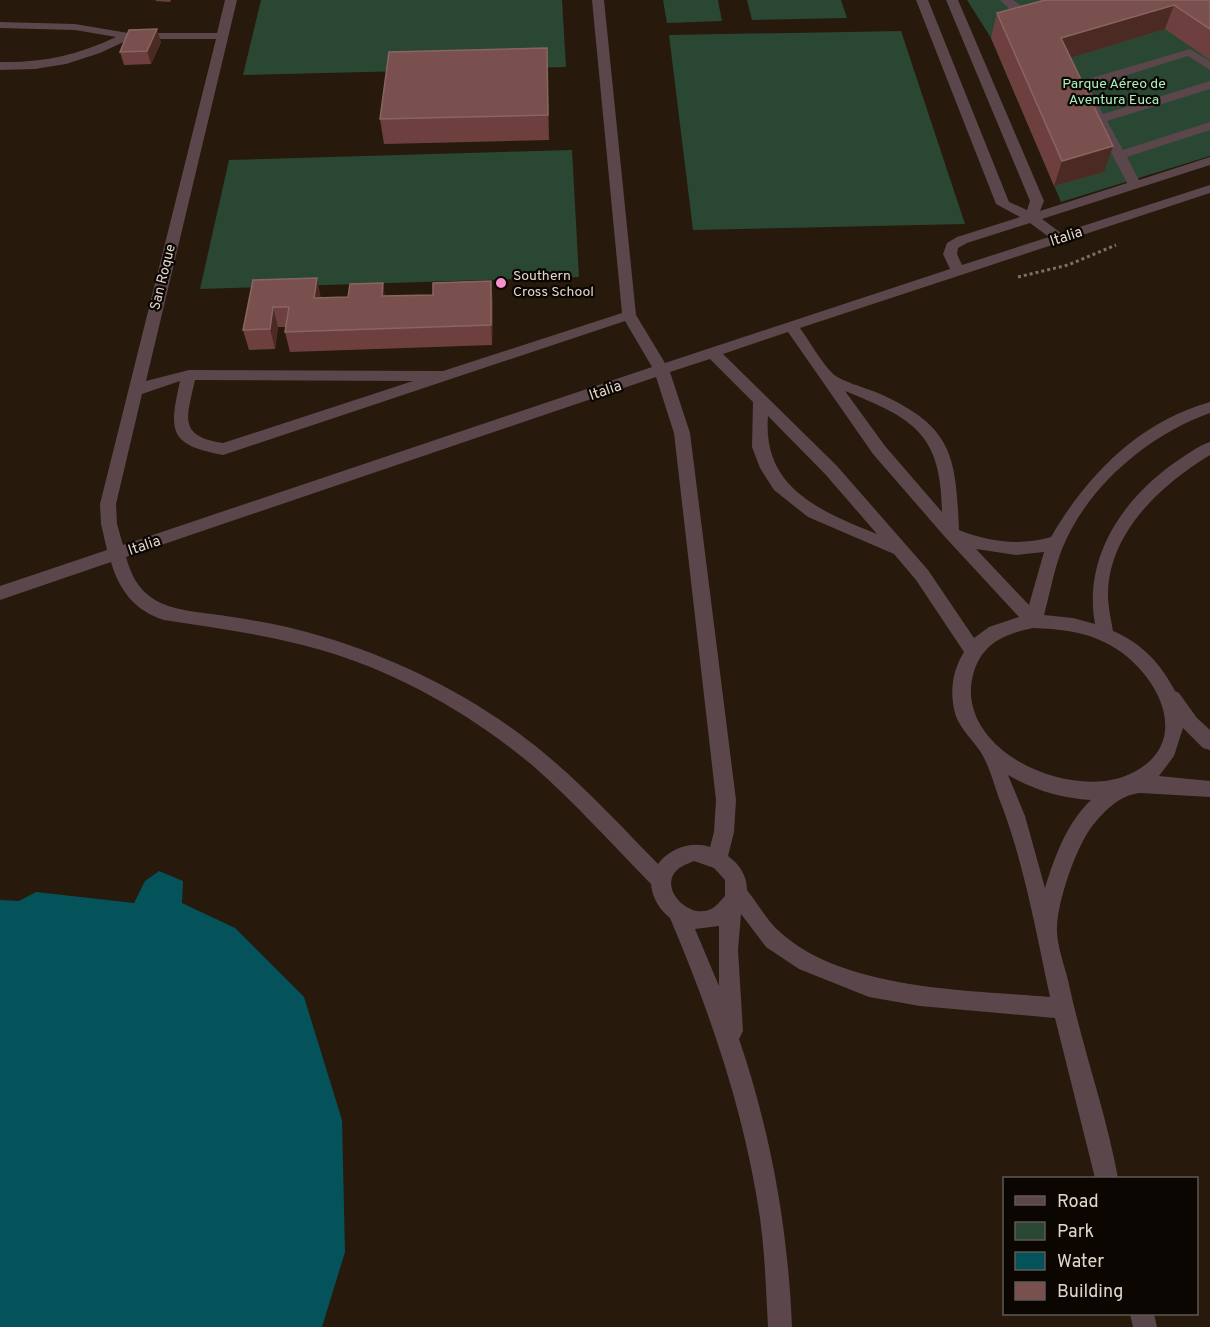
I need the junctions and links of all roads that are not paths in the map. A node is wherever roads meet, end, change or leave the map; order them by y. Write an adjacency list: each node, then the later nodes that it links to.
1 (231, 0): 9 (street, San Roque)
2 (598, 0): 23 (street)
3 (922, 0): 10 (street)
4 (952, 0): 10 (street)
5 (1006, 0): 6 (street)
6 (1050, 11)
7 (0, 25): 8 (street)
8 (128, 36): 9 (street); 11 (street)
9 (222, 36): 30 (street, San Roque)
10 (958, 49): 20 (street); 20 (street)
11 (0, 66)
12 (1210, 66): 14 (street)
13 (1210, 84): 14 (street)
14 (1100, 119): 16 (street)
15 (1210, 126): 16 (street)
16 (1118, 156): 18 (street)
17 (1210, 162): 18 (street)
18 (1135, 185): 20 (street)
19 (1210, 189): 21 (street, Italia)
20 (1031, 217): 21 (street); 22 (street)
21 (1058, 238): 22 (street, Italia)
22 (958, 272): 24 (street, Italia)
23 (629, 315): 26 (street); 28 (street)
24 (791, 326): 25 (street, Italia); 29 (street)
25 (714, 354): 26 (street, Italia); 31 (street)
26 (662, 370): 37 (street, Italia); 47 (street)
27 (189, 375): 28 (street); 28 (street); 30 (street)
28 (444, 376)
29 (829, 378): 34 (street); 34 (street)
30 (134, 392): 37 (street, San Roque)
31 (761, 401): 36 (street); 36 (street)
32 (1210, 407): 35 (street)
33 (1210, 448): 40 (street)
34 (951, 533): 35 (street); 39 (street)
35 (1057, 542): 39 (street)
36 (900, 550): 41 (street)
37 (117, 555): 38 (street, Italia); 48 (street, San Roque)
38 (0, 593)
39 (1033, 621): 40 (street); 41 (street)
40 (1105, 633): 42 (street)
41 (973, 651): 44 (street)
42 (1160, 679): 43 (street); 45 (street)
43 (1210, 742)
44 (989, 750): 45 (street); 51 (street)
45 (1124, 787): 46 (street); 51 (street)
46 (1210, 789)
47 (717, 858): 48 (street); 49 (street)
48 (661, 880): 50 (street)
49 (733, 898): 50 (street); 52 (street); 53 (street)
50 (679, 915): 53 (street)
51 (1046, 928): 52 (street)
52 (1063, 1008): 54 (street)
53 (733, 1047): 55 (street)
54 (1106, 1177)
55 (780, 1327)

